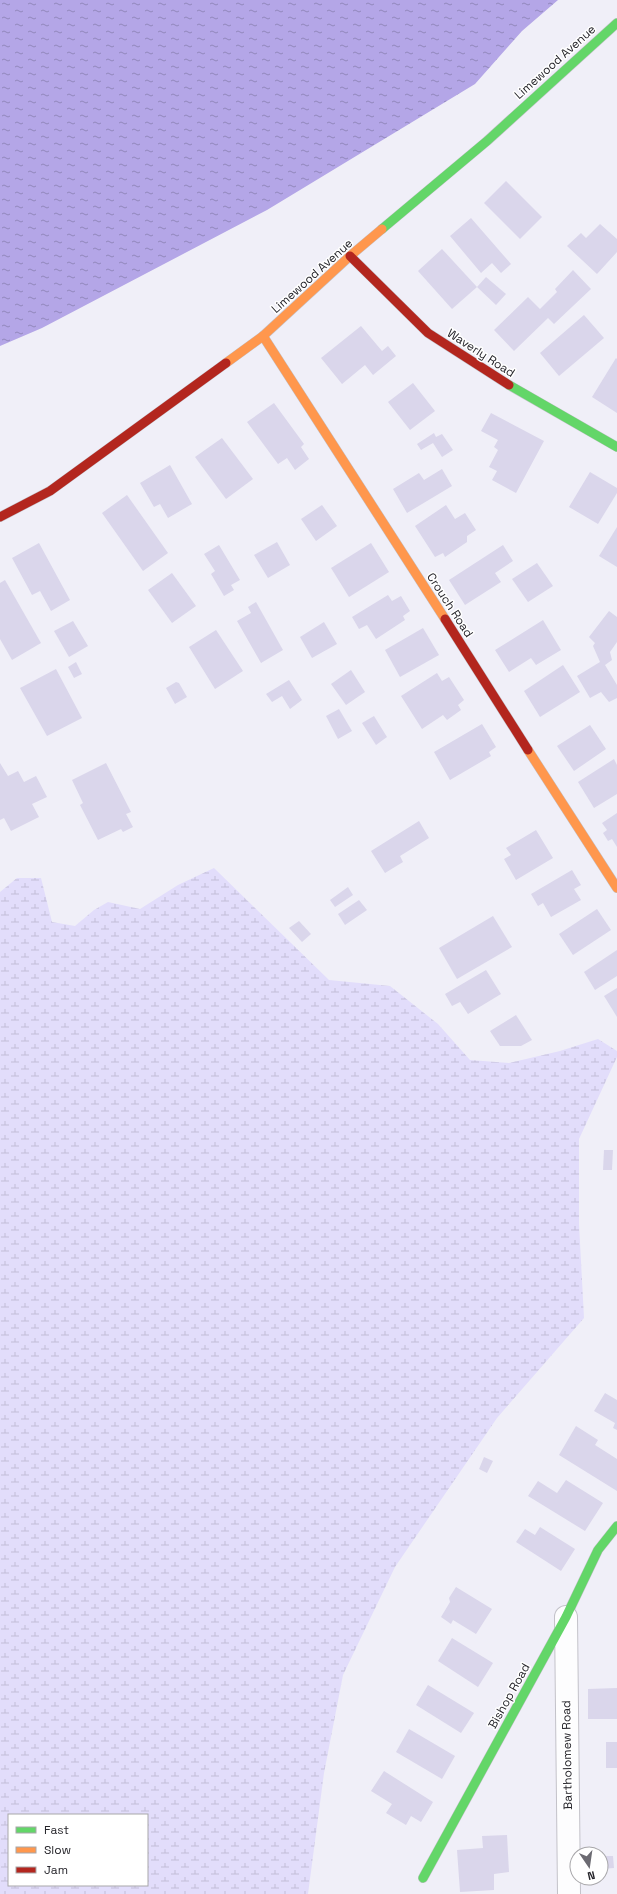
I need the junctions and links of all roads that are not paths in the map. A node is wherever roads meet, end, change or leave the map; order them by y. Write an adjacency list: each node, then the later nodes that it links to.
1 (617, 23): 2 (street, Limewood Avenue)
2 (350, 256): 3 (street, Limewood Avenue); 4 (street, Waverly Road)
3 (263, 336): 5 (street, Limewood Avenue); 6 (street, Crouch Road)
4 (617, 447)
5 (0, 517)
6 (617, 888)
7 (617, 1526): 8 (street, Bishop Road)
8 (566, 1617): 9 (street, Bishop Road); 10 (street, Bartholomew Road)
9 (423, 1878)
10 (569, 1894)

